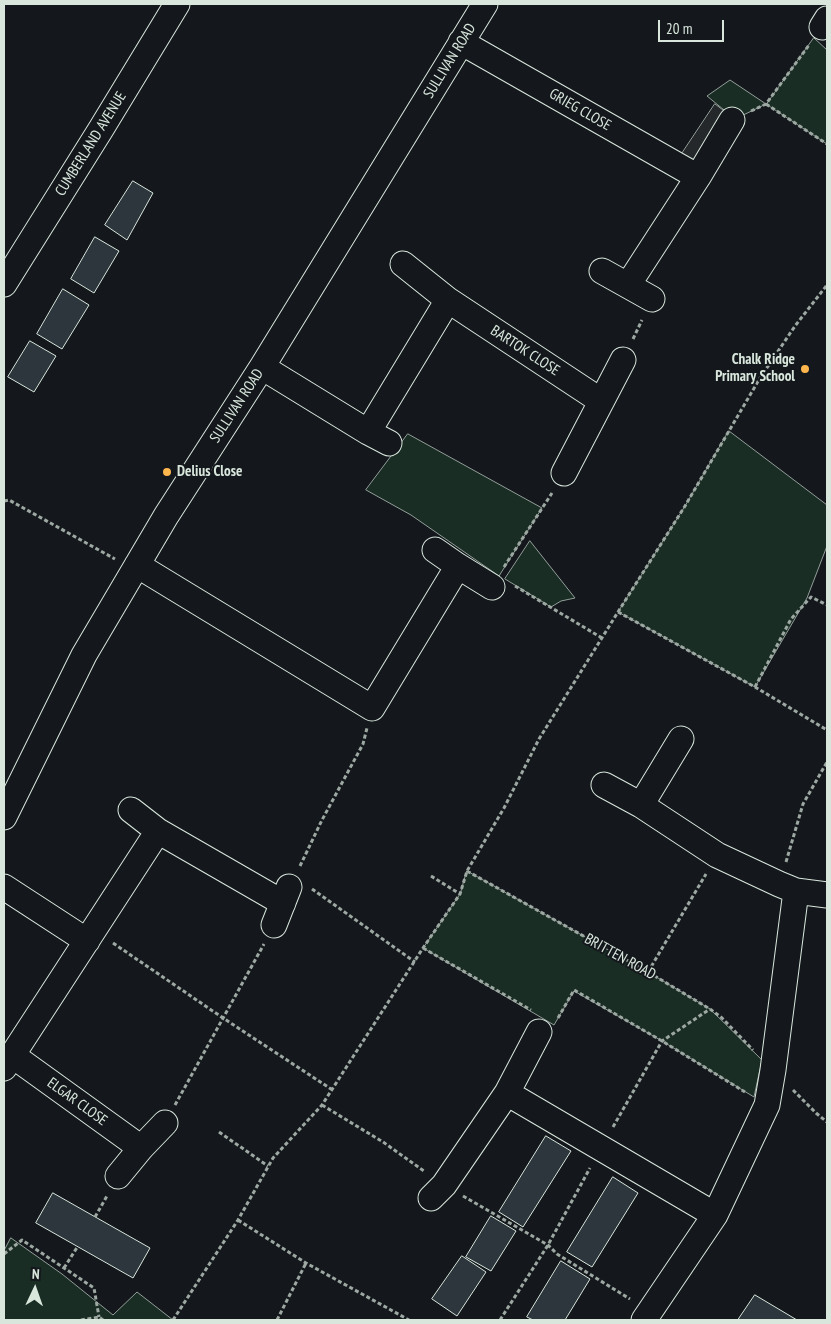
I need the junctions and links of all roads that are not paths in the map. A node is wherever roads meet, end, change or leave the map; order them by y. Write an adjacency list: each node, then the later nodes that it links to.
1 (177, 4): 8 (street, CUMBERLAND AVENUE)
2 (486, 4): 3 (street, SULLIVAN ROAD)
3 (461, 42): 5 (street, GRIEG CLOSE); 13 (street, SULLIVAN ROAD)
4 (732, 120): 5 (street)
5 (698, 177): 9 (street)
6 (403, 264): 11 (street, BARTOK CLOSE)
7 (602, 271): 9 (street)
8 (4, 284)
9 (628, 285): 10 (street)
10 (652, 299)
11 (448, 300): 13 (street); 14 (street, BARTOK CLOSE)
12 (622, 360): 14 (street)
13 (262, 367): 17 (street, SULLIVAN ROAD)
14 (601, 401): 15 (street)
15 (564, 473)
16 (435, 550): 18 (street)
17 (126, 562): 18 (street); 24 (street, SULLIVAN ROAD)
18 (458, 566): 19 (street)
19 (495, 581)
20 (681, 739): 22 (street)
21 (604, 785): 22 (street)
22 (641, 805): 27 (street)
23 (131, 810): 25 (street)
24 (4, 817)
25 (158, 830): 29 (street); 30 (street, ELGAR CLOSE)
26 (4, 886): 30 (street)
27 (788, 888): 28 (street); 38 (street)
28 (827, 895)
29 (285, 898)
30 (90, 935): 32 (street, ELGAR CLOSE)
31 (543, 1023): 33 (street)
32 (8, 1062): 35 (street, ELGAR CLOSE)
33 (507, 1093): 37 (street); 38 (street)
34 (165, 1123): 35 (street)
35 (141, 1148): 36 (street)
36 (118, 1176)
37 (437, 1192)
38 (716, 1215): 39 (street)
39 (651, 1317)

